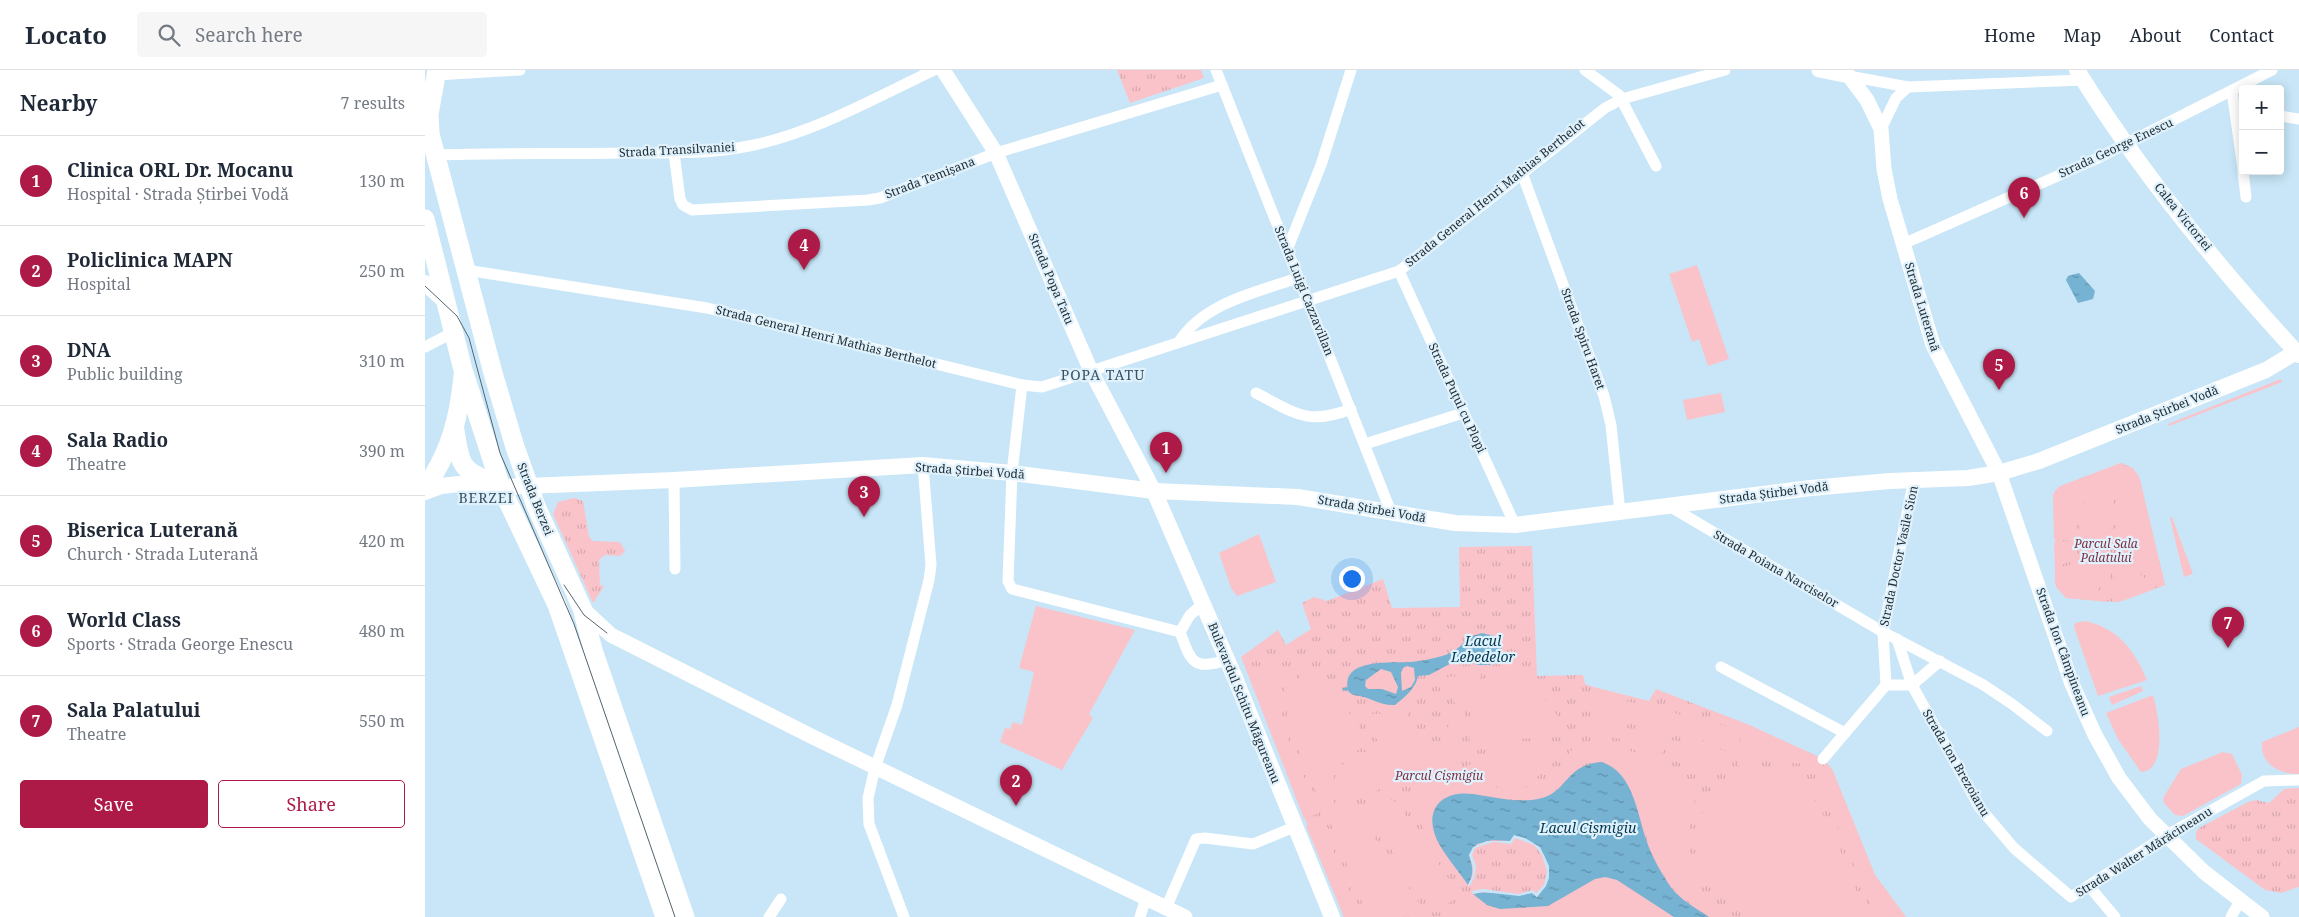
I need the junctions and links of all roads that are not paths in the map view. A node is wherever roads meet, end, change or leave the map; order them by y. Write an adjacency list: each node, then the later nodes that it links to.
1 (520, 70): 10 (street)
2 (934, 70): 22 (street, Strada Transilvaniei)
3 (943, 70): 23 (street, Strada Popa Tatu)
4 (1216, 70): 13 (street, Strada Luigi Cazzavillan)
5 (1351, 70): 31 (street)
6 (1585, 70): 16 (street)
7 (1725, 70): 16 (street, Strada General Henri Mathias Berthelot)
8 (1819, 70): 12 (street)
9 (2272, 70): 15 (street, Strada George Enescu)
10 (437, 72): 24 (main road, Strada Berzei)
11 (2080, 75): 14 (street); 21 (main road, Calea Victoriei)
12 (1849, 76): 14 (street); 20 (street, Strada Luterană)
13 (1222, 85): 23 (street, Strada Temișana); 31 (street, Strada Luigi Cazzavillan)
14 (1908, 87): 20 (street)
15 (2233, 91): 17 (street); 21 (street, Strada George Enescu)
16 (1622, 99): 25 (street); 26 (street, Strada General Henri Mathias Berthelot)
17 (2239, 108)
18 (2284, 117): 19 (street)
19 (2299, 119)
20 (1881, 129): 30 (street, Strada Luterană)
21 (2125, 145): 30 (street, Strada George Enescu); 41 (main road, Calea Victoriei)
22 (675, 153): 23 (street, Strada Temișana); 24 (street, Strada Transilvaniei)
23 (997, 153): 43 (street, Strada Popa Tatu)
24 (435, 155): 32 (main road, Strada Berzei)
25 (1656, 166)
26 (1522, 173): 33 (street, Strada General Henri Mathias Berthelot); 62 (street, Strada Spiru Haret)
27 (2244, 175): 28 (street)
28 (2247, 197)
29 (426, 232): 37 (main road, Strada Berzei)
30 (1903, 244): 52 (street, Strada Luterană)
31 (1287, 250): 34 (street, Strada Luigi Cazzavillan)
32 (466, 270): 44 (street, Strada General Henri Mathias Berthelot); 55 (main road, Strada Berzei)
33 (1399, 271): 36 (street, Strada General Henri Mathias Berthelot); 47 (street, Strada Puțul cu Plopi)
34 (1298, 278): 36 (street, Strada Luigi Cazzavillan); 39 (street)
35 (425, 283): 37 (main road)
36 (1307, 300): 39 (street, Strada General Henri Mathias Berthelot); 46 (street, Strada Luigi Cazzavillan)
37 (445, 301): 38 (main road, Strada Berzei)
38 (453, 332): 40 (street); 42 (main road, Strada Berzei)
39 (1179, 342): 43 (street, Strada General Henri Mathias Berthelot)
40 (425, 347)
41 (2298, 352): 52 (main road, Strada Știrbei Vodă)
42 (463, 370): 48 (main road); 56 (main road, Strada Berzei)
43 (1091, 371): 44 (street, Strada General Henri Mathias Berthelot); 58 (street, Strada Popa Tatu)
44 (1022, 385): 51 (street)
45 (1256, 393): 46 (street)
46 (1351, 409): 49 (street, Strada Luigi Cazzavillan)
47 (1463, 413): 49 (street); 63 (street, Strada Puțul cu Plopi)
48 (455, 429): 56 (main road); 57 (main road)
49 (1365, 444): 61 (street, Strada Luigi Cazzavillan)
50 (923, 465): 51 (main road, Strada Știrbei Vodă); 53 (main road, Strada Știrbei Vodă); 79 (street)
51 (1012, 473): 58 (main road, Strada Știrbei Vodă); 66 (street)
52 (1999, 473): 54 (main road, Strada Știrbei Vodă); 82 (street, Strada Ion Câmpineanu)
53 (675, 480): 55 (main road, Strada Știrbei Vodă); 64 (street)
54 (1914, 480): 60 (main road, Strada Știrbei Vodă); 67 (street, Strada Doctor Vasile Sion)
55 (528, 486): 56 (main road, Strada Știrbei Vodă); 68 (main road, Strada Berzei)
56 (501, 487): 59 (main road, Strada Știrbei Vodă); 70 (main road, Strada Berzei)
57 (425, 488)
58 (1154, 491): 61 (main road, Strada Știrbei Vodă); 65 (main road, Bulevardul Schitu Măgureanu)
59 (425, 492)
60 (1669, 506): 62 (main road, Strada Știrbei Vodă); 67 (street, Strada Poiana Narciselor)
61 (1391, 512): 63 (main road, Strada Știrbei Vodă)
62 (1620, 512): 63 (main road, Strada Știrbei Vodă)
63 (1515, 525)
64 (675, 569)
65 (1203, 604): 66 (street); 71 (main road, Bulevardul Schitu Măgureanu)
66 (1180, 632): 71 (street)
67 (1883, 632): 69 (street, Strada Poiana Narciselor); 74 (street, Strada Doctor Vasile Sion)
68 (598, 634): 70 (street); 79 (street); 90 (main road, Strada Berzei)
69 (1897, 639): 72 (street, Strada Poiana Narciselor); 75 (street, Strada Ion Brezoianu)
70 (571, 647): 89 (main road, Strada Berzei)
71 (1227, 660): 81 (main road, Bulevardul Schitu Măgureanu)
72 (1940, 661): 75 (street); 76 (street)
73 (1721, 667): 77 (street)
74 (1886, 685): 75 (street); 77 (street)
75 (1912, 685): 84 (street, Strada Ion Brezoianu)
76 (2047, 732)
77 (1845, 733): 78 (street)
78 (1823, 759)
79 (875, 768): 85 (street); 92 (street)
80 (2299, 780): 82 (street, Strada Walter Mărăcineanu)
81 (1295, 827): 88 (street); 95 (main road, Bulevardul Schitu Măgureanu)
82 (2165, 836): 83 (street, Strada Walter Mărăcineanu); 87 (street, Strada Ion Câmpineanu)
83 (2089, 886): 84 (street, Strada Walter Mărăcineanu); 96 (street)
84 (2071, 897)
85 (1145, 898): 88 (street); 93 (street)
86 (781, 900): 91 (street)
87 (2240, 901): 97 (street); 98 (street, Strada Ion Câmpineanu)
88 (1166, 908): 94 (street)
89 (665, 917)
90 (685, 917)
91 (769, 917)
92 (904, 917)
93 (1141, 917)
94 (1185, 917)
95 (1332, 917)
96 (2115, 917)
97 (2231, 917)
98 (2262, 917)

